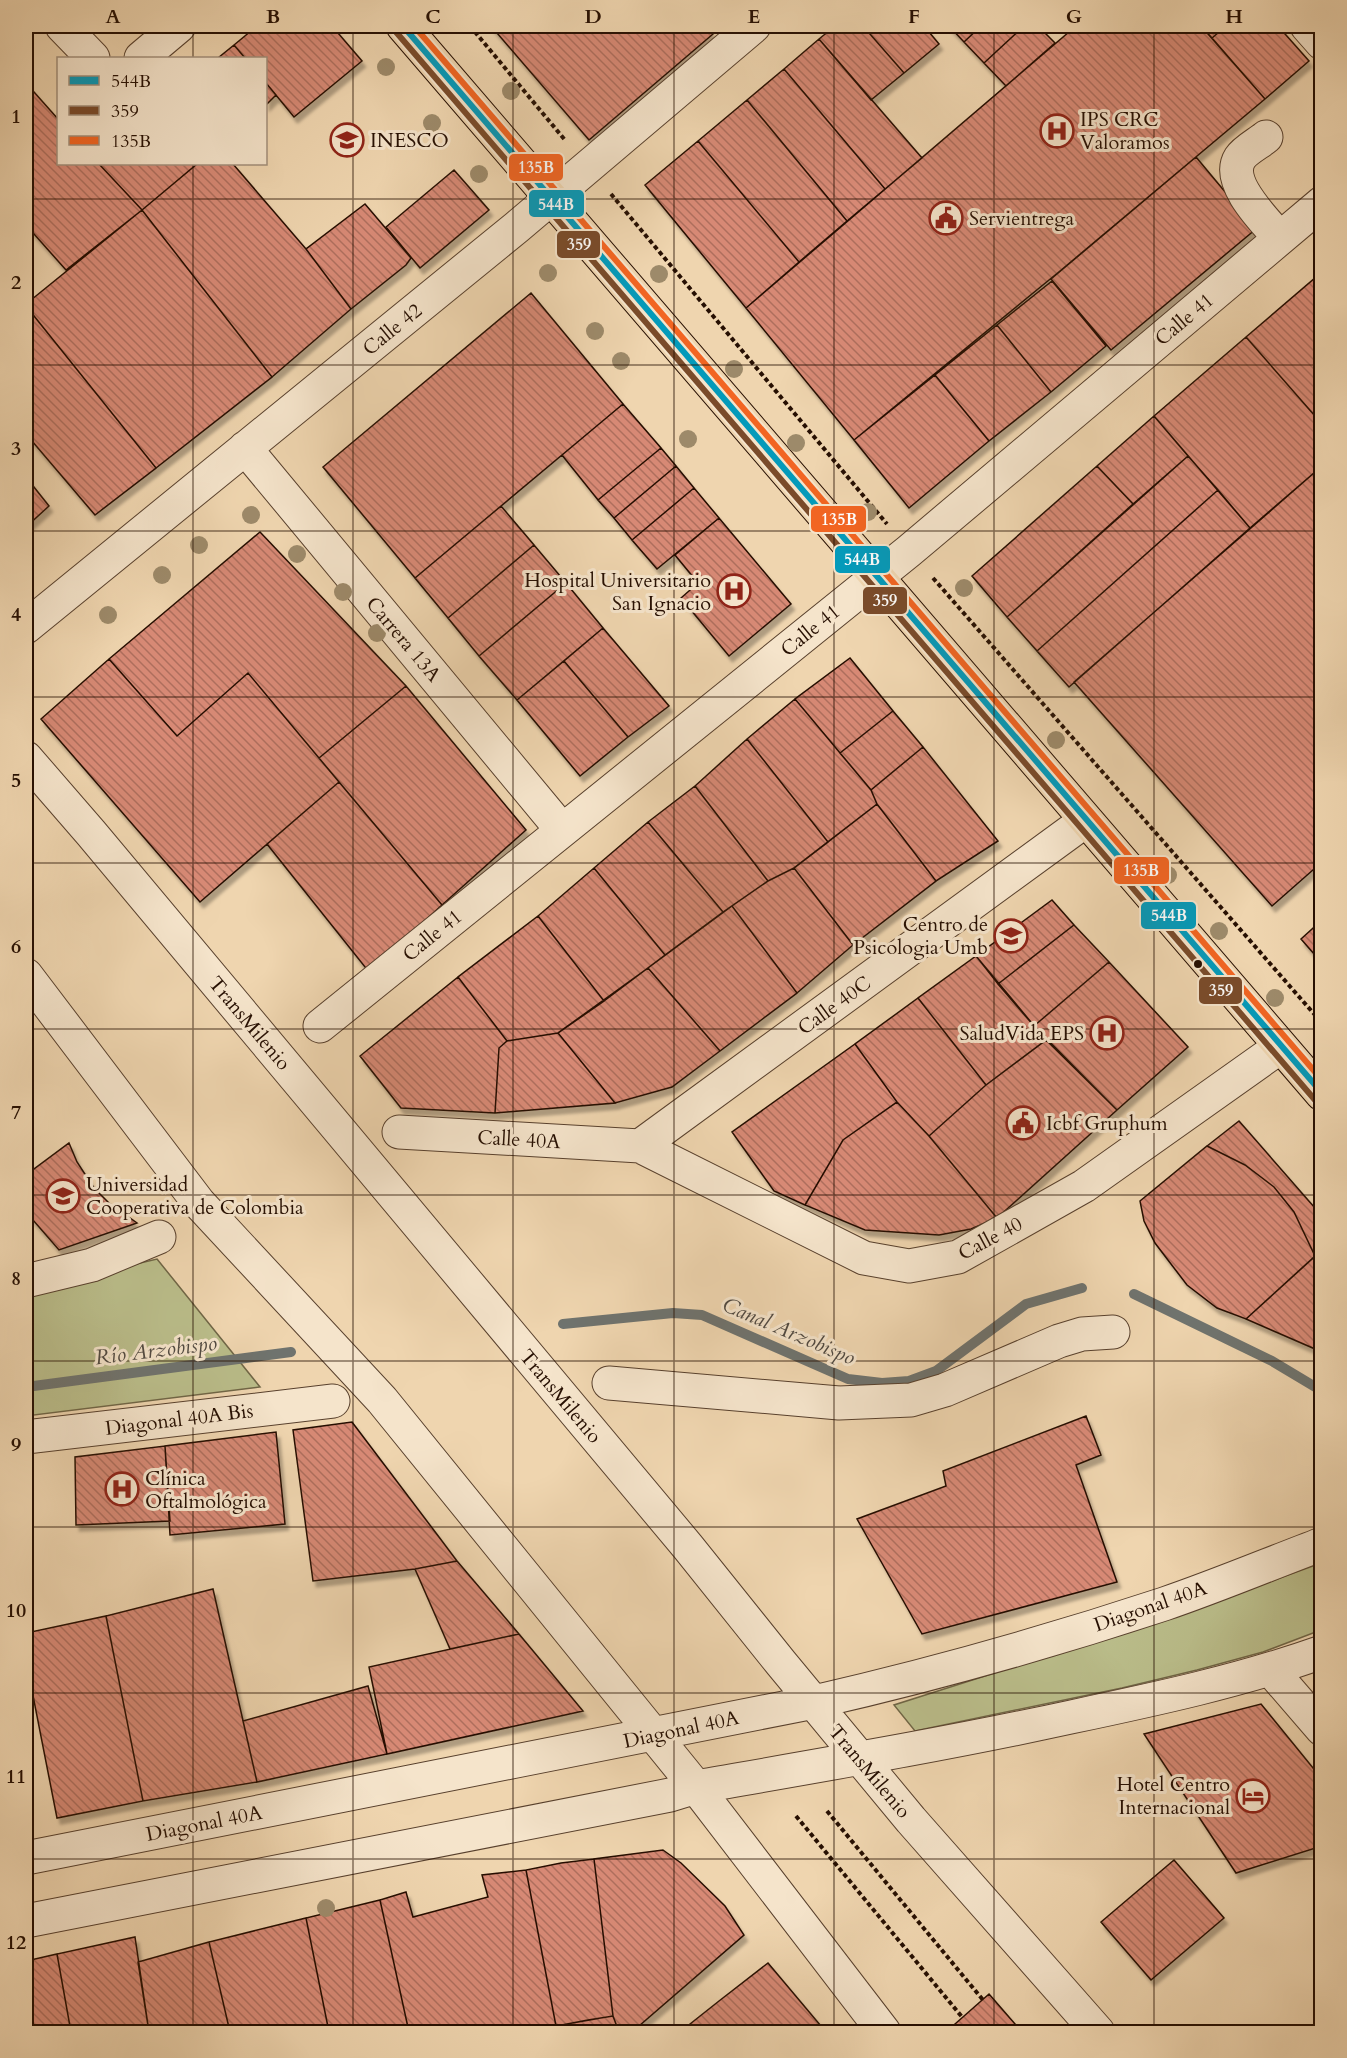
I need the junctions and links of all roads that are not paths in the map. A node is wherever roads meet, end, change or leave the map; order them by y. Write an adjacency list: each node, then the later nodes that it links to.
1 (63, 26): 7 (street)
2 (179, 26): 8 (street)
3 (403, 26): 10 (main road)
4 (754, 26): 10 (street, Calle 42)
5 (1307, 26): 6 (street)
6 (1322, 43)
7 (92, 57)
8 (142, 57)
9 (1266, 137): 12 (street)
10 (552, 198): 13 (street, Calle 42); 14 (main road)
11 (1322, 203): 12 (street, Calle 41)
12 (1280, 238): 14 (street, Calle 41)
13 (245, 448): 15 (street, Calle 42); 18 (street, Carrera 13A)
14 (876, 577): 17 (main road); 18 (street, Calle 41)
15 (26, 627)
16 (26, 758): 34 (street, TransMilenio)
17 (1085, 821): 21 (main road); 24 (street, Calle 40C)
18 (562, 830): 20 (street, Calle 41)
19 (26, 975): 36 (street)
20 (320, 1026)
21 (1280, 1047): 22 (main road); 24 (street, Calle 40)
22 (1322, 1094)
23 (399, 1132): 24 (street, Calle 40A)
24 (640, 1146)
25 (159, 1237): 26 (street)
26 (26, 1281)
27 (1113, 1332): 28 (street)
28 (609, 1383)
29 (333, 1401): 30 (street, Diagonal 40A Bis)
30 (26, 1437)
31 (1322, 1544): 34 (street, Diagonal 40A)
32 (1322, 1652): 33 (street)
33 (1271, 1670): 35 (street); 37 (street)
34 (814, 1702): 36 (street, Diagonal 40A); 37 (street, TransMilenio)
35 (1322, 1729)
36 (652, 1734): 38 (street); 39 (street, Diagonal 40A)
37 (859, 1757): 38 (street); 42 (street, TransMilenio)
38 (696, 1786): 40 (street); 41 (street)
39 (26, 1858)
40 (26, 1921)
41 (884, 2032)
42 (1098, 2032)

